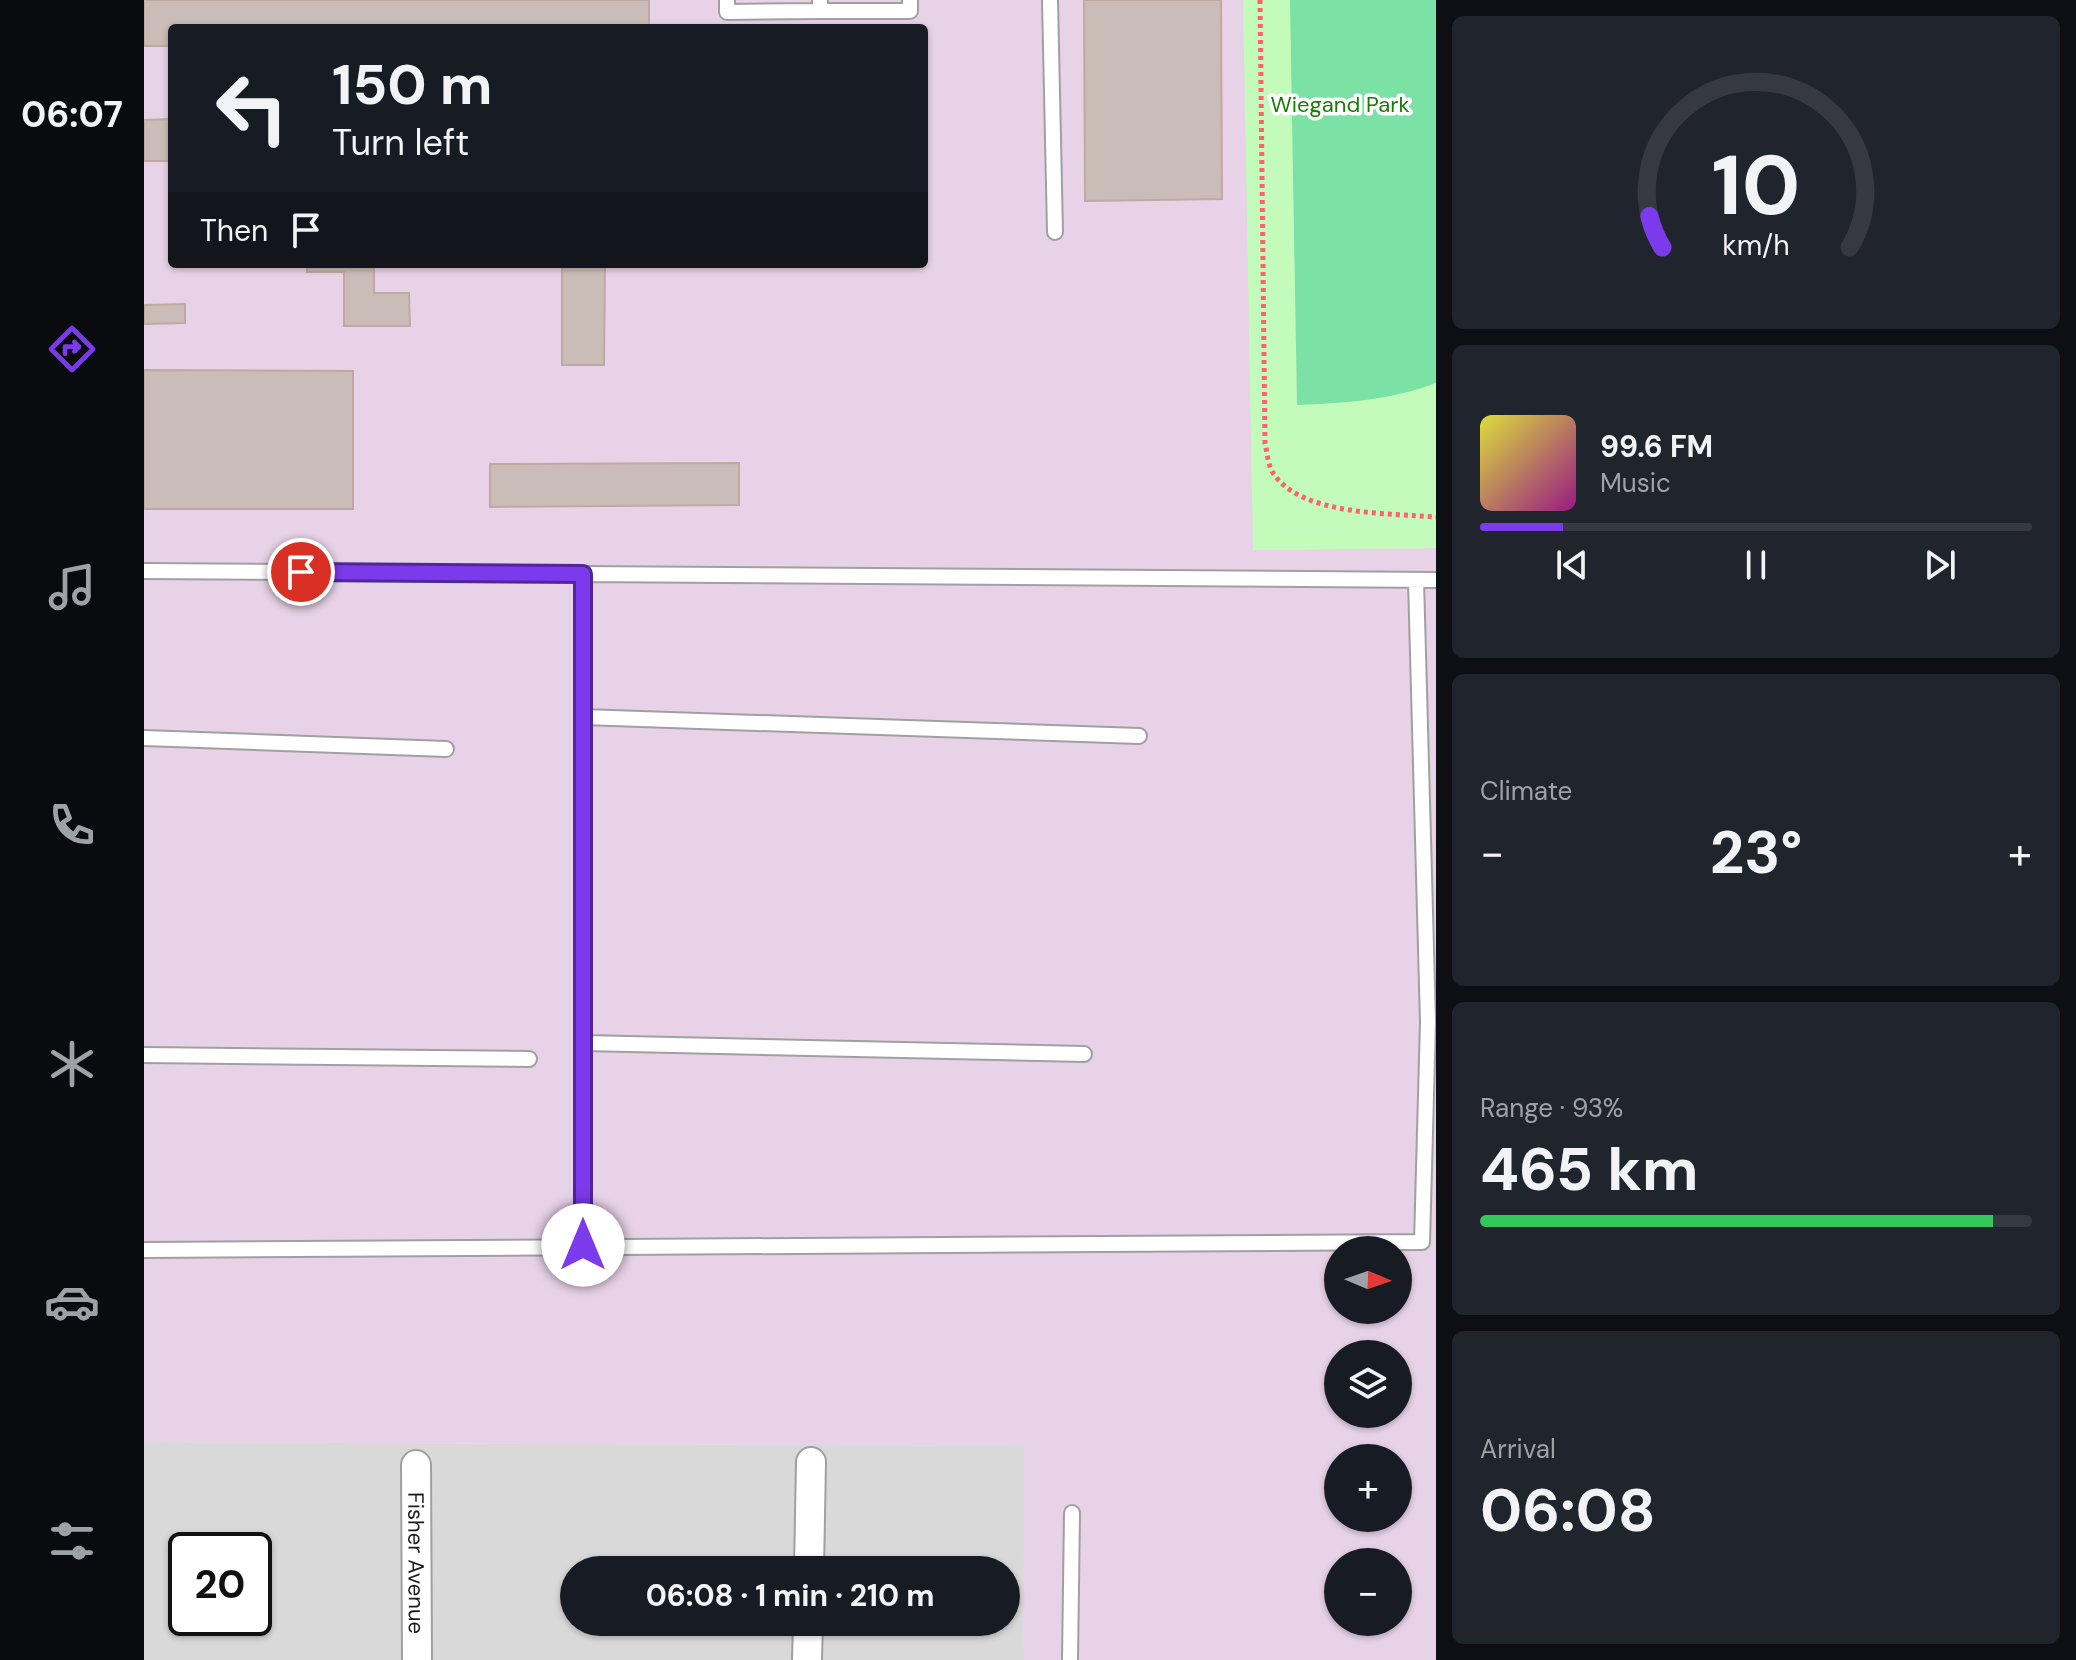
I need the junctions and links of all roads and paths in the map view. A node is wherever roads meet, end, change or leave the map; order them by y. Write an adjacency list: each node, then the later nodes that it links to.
1 (727, 0): 5 (lane)
2 (910, 0): 5 (lane)
3 (1050, 0): 6 (lane)
4 (1260, 0): 7 (path)
5 (820, 5)
6 (1055, 232)
7 (1436, 517)
8 (144, 571): 9 (lane)
9 (583, 574): 10 (lane); 12 (lane)
10 (1416, 580): 11 (lane); 20 (lane)
11 (1436, 580)
12 (583, 717): 13 (lane); 16 (lane)
13 (1139, 736)
14 (144, 738): 15 (lane)
15 (446, 749)
16 (583, 1043): 17 (lane); 20 (lane)
17 (1084, 1054)
18 (144, 1055): 19 (lane)
19 (529, 1059)
20 (583, 1245): 21 (lane)
21 (144, 1250)
22 (811, 1462): 25 (street)
23 (416, 1465): 27 (street, Fisher Avenue)
24 (1072, 1513): 29 (lane)
25 (809, 1556)
26 (808, 1636): 28 (street)
27 (417, 1660)
28 (807, 1660)
29 (1070, 1660)

